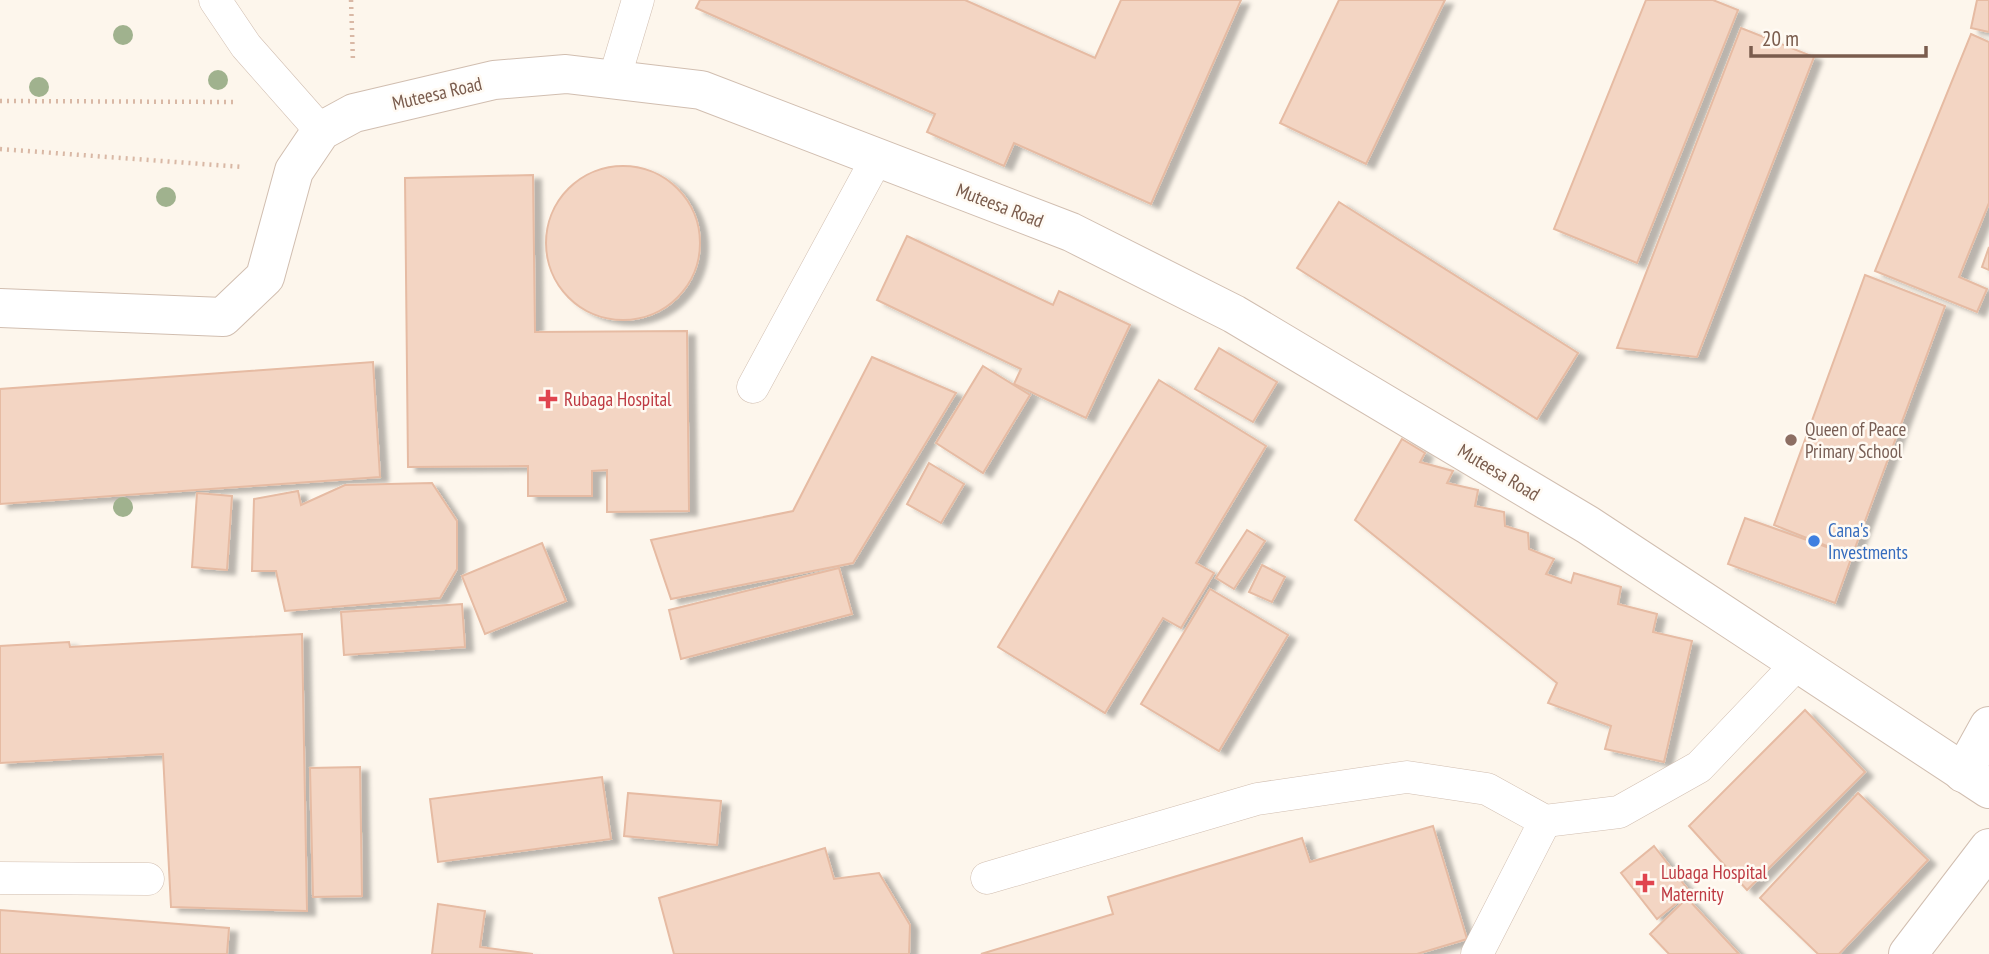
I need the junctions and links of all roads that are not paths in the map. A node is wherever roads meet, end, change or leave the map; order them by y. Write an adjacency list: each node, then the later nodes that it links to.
1 (215, 0): 4 (lane)
2 (638, 0): 3 (lane)
3 (614, 80): 4 (street, Muteesa Road); 5 (street, Muteesa Road)
4 (321, 131): 6 (street, Muteesa Road)
5 (877, 158): 7 (lane); 8 (street, Muteesa Road)
6 (0, 308)
7 (753, 387)
8 (1797, 664): 10 (street, Muteesa Road); 11 (lane)
9 (1989, 726): 10 (street)
10 (1976, 781)
11 (1545, 821): 14 (lane); 16 (lane)
12 (1989, 848): 17 (street)
13 (0, 878): 15 (lane)
14 (987, 878)
15 (148, 879)
16 (1477, 954)
17 (1908, 954)

